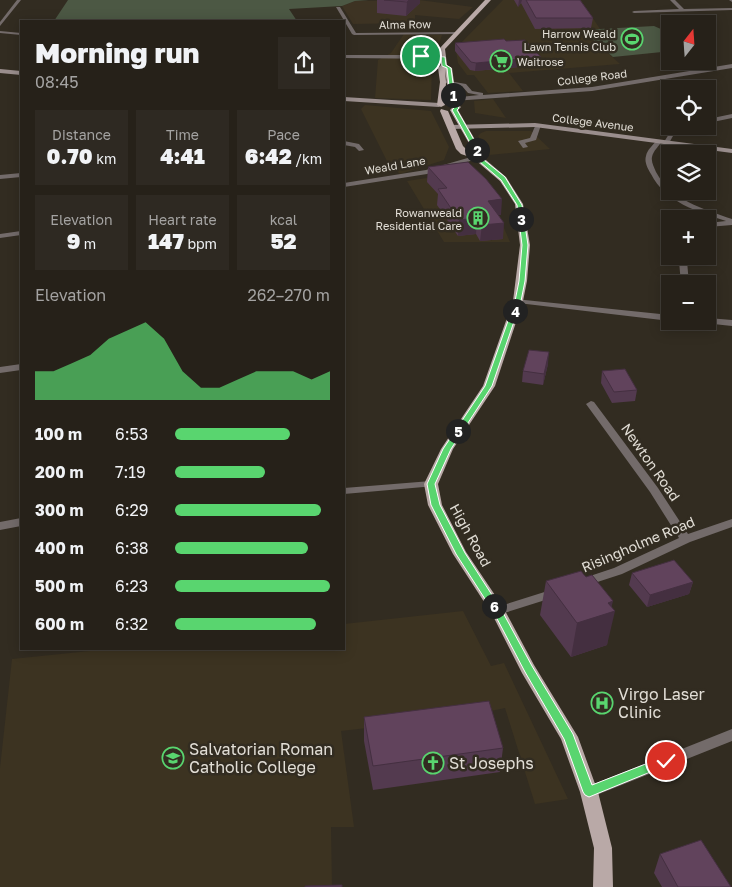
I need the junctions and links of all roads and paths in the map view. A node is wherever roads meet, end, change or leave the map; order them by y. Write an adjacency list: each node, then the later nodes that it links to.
1 (19, 0): 8 (street)
2 (488, 0): 10 (main road)
3 (672, 0): 6 (street)
4 (338, 8): 10 (street, Alma Row)
5 (732, 10): 6 (street)
6 (683, 11): 7 (street)
7 (634, 12)
8 (0, 25)
9 (0, 32): 11 (street)
10 (457, 33): 13 (main road)
11 (20, 34)
12 (345, 56): 13 (street)
13 (443, 57): 14 (main road)
14 (444, 66): 18 (main road); 19 (main road)
15 (732, 66): 20 (street, College Road)
16 (0, 71): 17 (street)
17 (20, 73)
18 (443, 82): 19 (street); 23 (main road)
19 (452, 82): 20 (street); 22 (main road)
20 (489, 96): 22 (street, College Road)
21 (345, 99): 23 (street)
22 (454, 105): 23 (main road); 27 (main road)
23 (441, 107): 28 (main road)
24 (732, 116): 25 (street)
25 (716, 119)
26 (538, 125): 27 (street, College Avenue); 30 (street, College Avenue); 33 (street)
27 (463, 126): 28 (street, College Avenue); 36 (main road)
28 (451, 127): 36 (main road)
29 (673, 135): 31 (street)
30 (659, 141): 31 (street, College Avenue); 40 (street)
31 (667, 142): 35 (street, College Avenue)
32 (345, 143): 34 (street)
33 (525, 147)
34 (361, 150)
35 (732, 151)
36 (477, 157): 39 (street, Weald Lane); 46 (main road)
37 (20, 175): 38 (street)
38 (0, 177)
39 (345, 185)
40 (695, 210)
41 (716, 218): 42 (street)
42 (732, 222): 43 (street)
43 (716, 224)
44 (20, 233): 45 (street)
45 (0, 236)
46 (518, 301): 47 (street); 53 (main road)
47 (661, 317)
48 (716, 322): 49 (street)
49 (732, 323)
50 (20, 367): 51 (street)
51 (0, 370)
52 (591, 404): 58 (street, Newton Road)
53 (431, 484): 54 (street); 59 (main road, High Road)
54 (345, 492)
55 (20, 522): 57 (street)
56 (732, 523): 58 (street, Risingholme Road)
57 (0, 526)
58 (686, 539): 59 (street, Risingholme Road)
59 (498, 611): 61 (main road, High Road)
60 (732, 735): 61 (street)
61 (589, 792): 62 (main road, High Road)
62 (603, 887)

